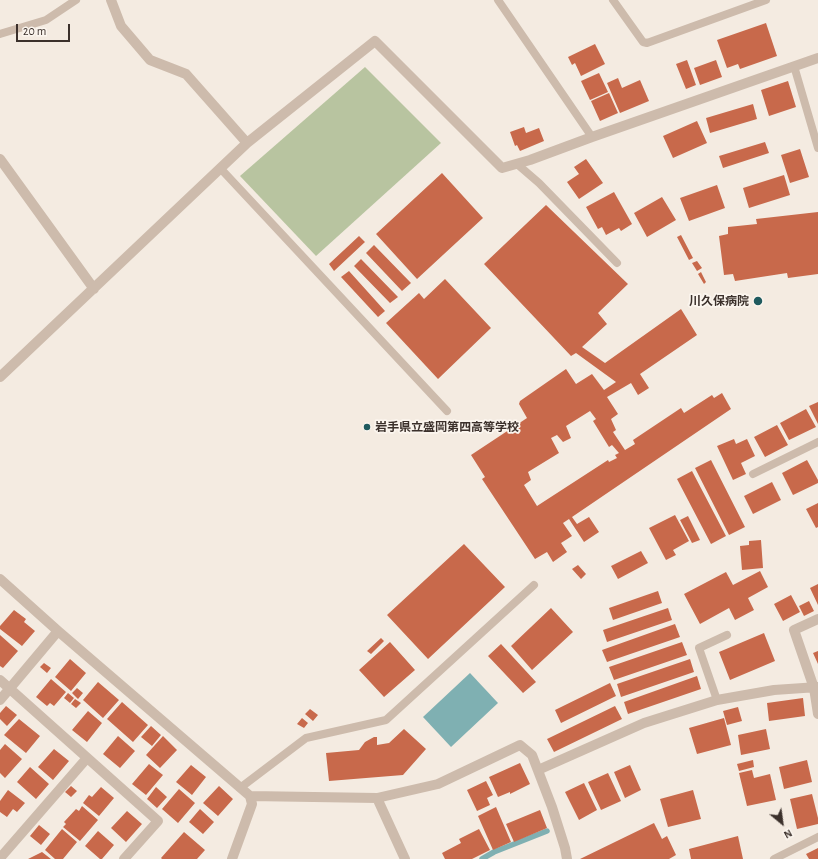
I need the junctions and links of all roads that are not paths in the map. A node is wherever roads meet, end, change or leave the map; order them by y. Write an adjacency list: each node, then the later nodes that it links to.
1 (76, 0): 6 (lane)
2 (111, 0): 10 (street)
3 (498, 0): 9 (lane)
4 (613, 0): 5 (lane)
5 (766, 0)
6 (0, 34)
7 (818, 58): 8 (street)
8 (794, 66): 9 (street); 11 (lane)
9 (592, 137): 13 (street)
10 (247, 143): 13 (street); 14 (street)
11 (818, 148)
12 (0, 159): 16 (street)
13 (517, 164): 15 (lane)
14 (221, 169): 16 (street); 18 (lane)
15 (617, 263)
16 (94, 289): 17 (street)
17 (0, 377)
18 (447, 411)
19 (818, 442): 20 (lane)
20 (753, 474)
21 (0, 580): 24 (street)
22 (534, 585): 34 (lane)
23 (818, 619): 27 (street)
24 (58, 632): 28 (street); 34 (street)
25 (727, 635): 30 (lane)
26 (0, 680): 28 (street)
27 (816, 688): 30 (street); 31 (street)
28 (10, 689): 29 (street); 32 (street)
29 (0, 700)
30 (717, 700): 33 (street)
31 (818, 714)
32 (87, 758): 38 (street); 39 (street)
33 (538, 770): 36 (street); 42 (street)
34 (240, 788): 35 (street)
35 (250, 796): 36 (street); 40 (street)
36 (378, 798): 41 (street)
37 (818, 837): 43 (lane)
38 (0, 858)
39 (124, 859)
40 (232, 859)
41 (405, 859)
42 (566, 859)
43 (774, 859)

